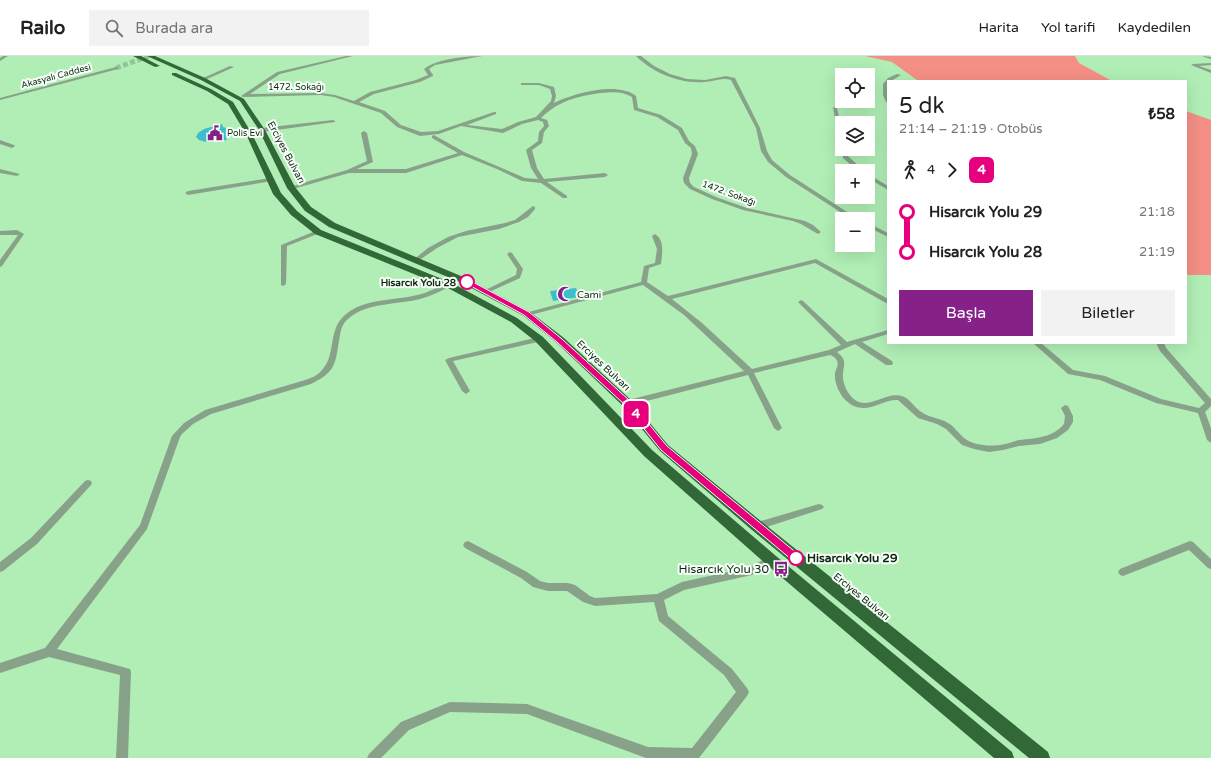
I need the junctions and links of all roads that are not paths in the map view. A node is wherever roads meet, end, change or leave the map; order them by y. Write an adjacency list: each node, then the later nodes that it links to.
1 (6, 56): 9 (street)
2 (136, 56): 42 (highway)
3 (150, 56): 15 (highway, Erciyes Bulvarı)
4 (351, 56): 19 (street)
5 (480, 56): 22 (street)
6 (638, 56): 50 (street)
7 (1205, 56): 8 (street)
8 (1211, 58)
9 (0, 60)
10 (1211, 64): 13 (street)
11 (232, 67): 15 (street)
12 (116, 68): 20 (street, Akasyalı Caddesi)
13 (1211, 72)
14 (899, 75): 16 (street)
15 (203, 79): 19 (highway, Erciyes Bulvarı)
16 (888, 80)
17 (887, 82): 21 (street)
18 (523, 84): 24 (street)
19 (242, 96): 22 (street, 1472. Sokağı); 30 (highway, Erciyes Bulvarı)
20 (0, 99)
21 (887, 99)
22 (354, 103): 29 (street, 1472. Sokağı)
23 (835, 108): 26 (street)
24 (547, 109): 27 (street, 1472. Sokağı); 53 (street, 1472. Sokağı)
25 (494, 113): 29 (street)
26 (837, 116)
27 (538, 118): 29 (street, 1472. Sokağı); 44 (street)
28 (333, 121): 30 (street)
29 (461, 125)
30 (262, 130): 46 (highway, Erciyes Bulvarı)
31 (364, 133): 39 (street)
32 (434, 137): 35 (street)
33 (0, 142): 34 (street)
34 (12, 146)
35 (462, 153): 39 (street); 44 (street)
36 (846, 156): 37 (street)
37 (854, 164)
38 (0, 171): 40 (street)
39 (349, 171): 46 (street)
40 (17, 174)
41 (605, 175): 44 (street)
42 (270, 180): 47 (street); 52 (highway)
43 (875, 180): 45 (street)
44 (541, 181): 48 (street)
45 (887, 187)
46 (291, 188): 58 (highway, Erciyes Bulvarı)
47 (188, 193)
48 (564, 197)
49 (533, 208): 58 (street)
50 (844, 212)
51 (875, 228): 55 (street)
52 (318, 232): 61 (street); 62 (highway)
53 (818, 232)
54 (0, 233): 59 (street)
55 (887, 234)
56 (655, 236): 60 (street)
57 (510, 254): 63 (street)
58 (416, 260): 63 (highway, Erciyes Bulvarı)
59 (0, 265)
60 (644, 283): 64 (street); 67 (street)
61 (283, 284)
62 (449, 285): 69 (highway); 93 (street)
63 (485, 292): 67 (highway, Erciyes Bulvarı)
64 (668, 298): 65 (street); 76 (street)
65 (887, 301)
66 (801, 302): 73 (street)
67 (527, 314): 78 (highway, Erciyes Bulvarı)
68 (887, 332): 70 (street)
69 (539, 339): 77 (street); 88 (highway)
70 (856, 341): 73 (street); 75 (street)
71 (1038, 344): 81 (street)
72 (1160, 344): 79 (street)
73 (846, 346): 74 (street)
74 (831, 352): 76 (street); 80 (street)
75 (889, 363)
76 (750, 372): 78 (street); 82 (street)
77 (466, 391)
78 (627, 403): 86 (highway, Erciyes Bulvarı)
79 (1211, 403): 81 (street)
80 (1065, 408)
81 (1202, 411): 83 (street)
82 (778, 428)
83 (1211, 440)
84 (88, 483): 90 (street)
85 (819, 507): 86 (street)
86 (757, 526): 99 (highway, Erciyes Bulvarı)
87 (468, 545): 92 (street)
88 (771, 560): 92 (street); 98 (highway)
89 (1211, 565): 91 (street)
90 (0, 568)
91 (1123, 572)
92 (658, 598): 95 (street)
93 (49, 652): 94 (street); 96 (street)
94 (0, 668)
95 (649, 755): 97 (street)
96 (122, 758)
97 (373, 758)
98 (1006, 758)
99 (1042, 758)

